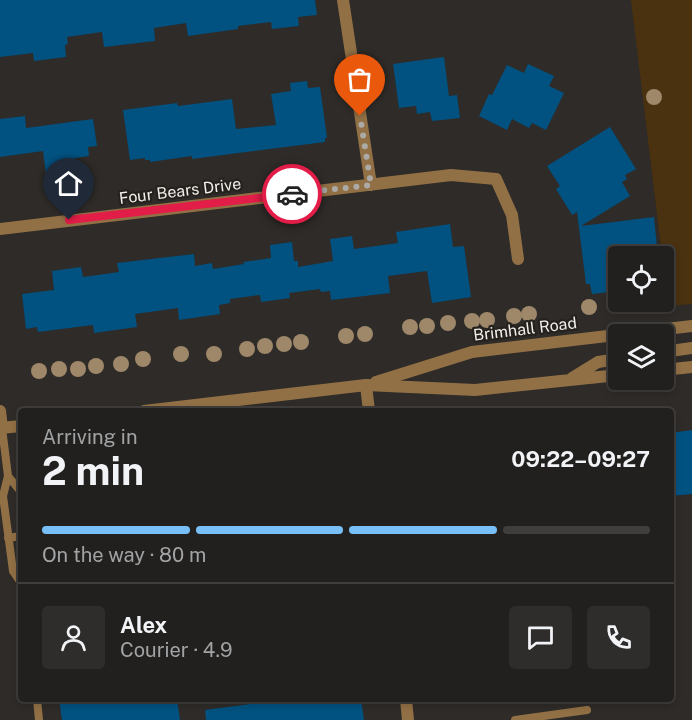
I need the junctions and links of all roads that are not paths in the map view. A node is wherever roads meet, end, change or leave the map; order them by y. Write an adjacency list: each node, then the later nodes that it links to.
1 (343, 0): 2 (street)
2 (371, 185): 3 (street, Four Bears Drive); 4 (street, Four Bears Drive)
3 (0, 229)
4 (518, 259)
5 (692, 326): 13 (street, Brimhall Road)
6 (692, 348): 7 (street)
7 (674, 350)
8 (608, 360): 12 (street)
9 (692, 367): 10 (street)
10 (674, 369)
11 (608, 376): 12 (street, Brimhall Road)
12 (568, 380): 13 (street, Brimhall Road)
13 (366, 385): 14 (street, Brimhall Road); 15 (street)
14 (170, 408)
15 (369, 408)
16 (0, 411): 18 (street)
17 (18, 426): 18 (street)
18 (1, 428): 19 (lane)
19 (8, 476): 20 (lane); 22 (lane)
20 (18, 488)
21 (18, 536): 22 (lane)
22 (8, 538): 23 (lane)
23 (18, 579)
24 (37, 702): 27 (lane)
25 (406, 702): 28 (street)
26 (587, 710): 29 (lane)
27 (39, 720)
28 (408, 720)
29 (515, 720)

